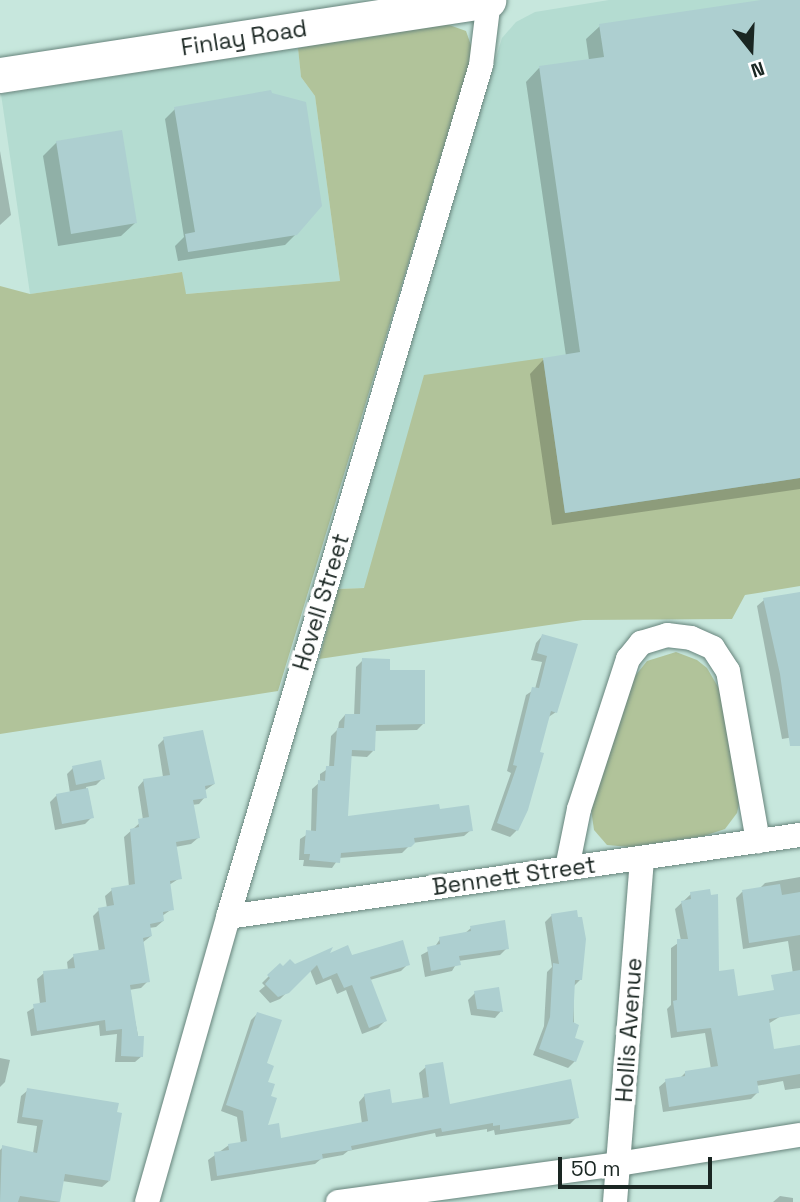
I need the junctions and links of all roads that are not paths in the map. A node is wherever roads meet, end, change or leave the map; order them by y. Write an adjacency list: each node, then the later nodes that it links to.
1 (489, 0): 2 (street, Finlay Road); 7 (street, Hovell Street)
2 (0, 75)
3 (800, 835): 4 (street, Bennett Street)
4 (758, 841): 5 (street, Bennett Street); 6 (street)
5 (642, 858): 6 (street, Bennett Street); 9 (street, Hollis Avenue)
6 (567, 869): 7 (street, Bennett Street)
7 (228, 917): 10 (street, Hovell Street)
8 (800, 1135): 9 (street)
9 (618, 1164): 11 (street); 12 (street, Hollis Avenue)
10 (147, 1202)
11 (338, 1202)
12 (615, 1202)

